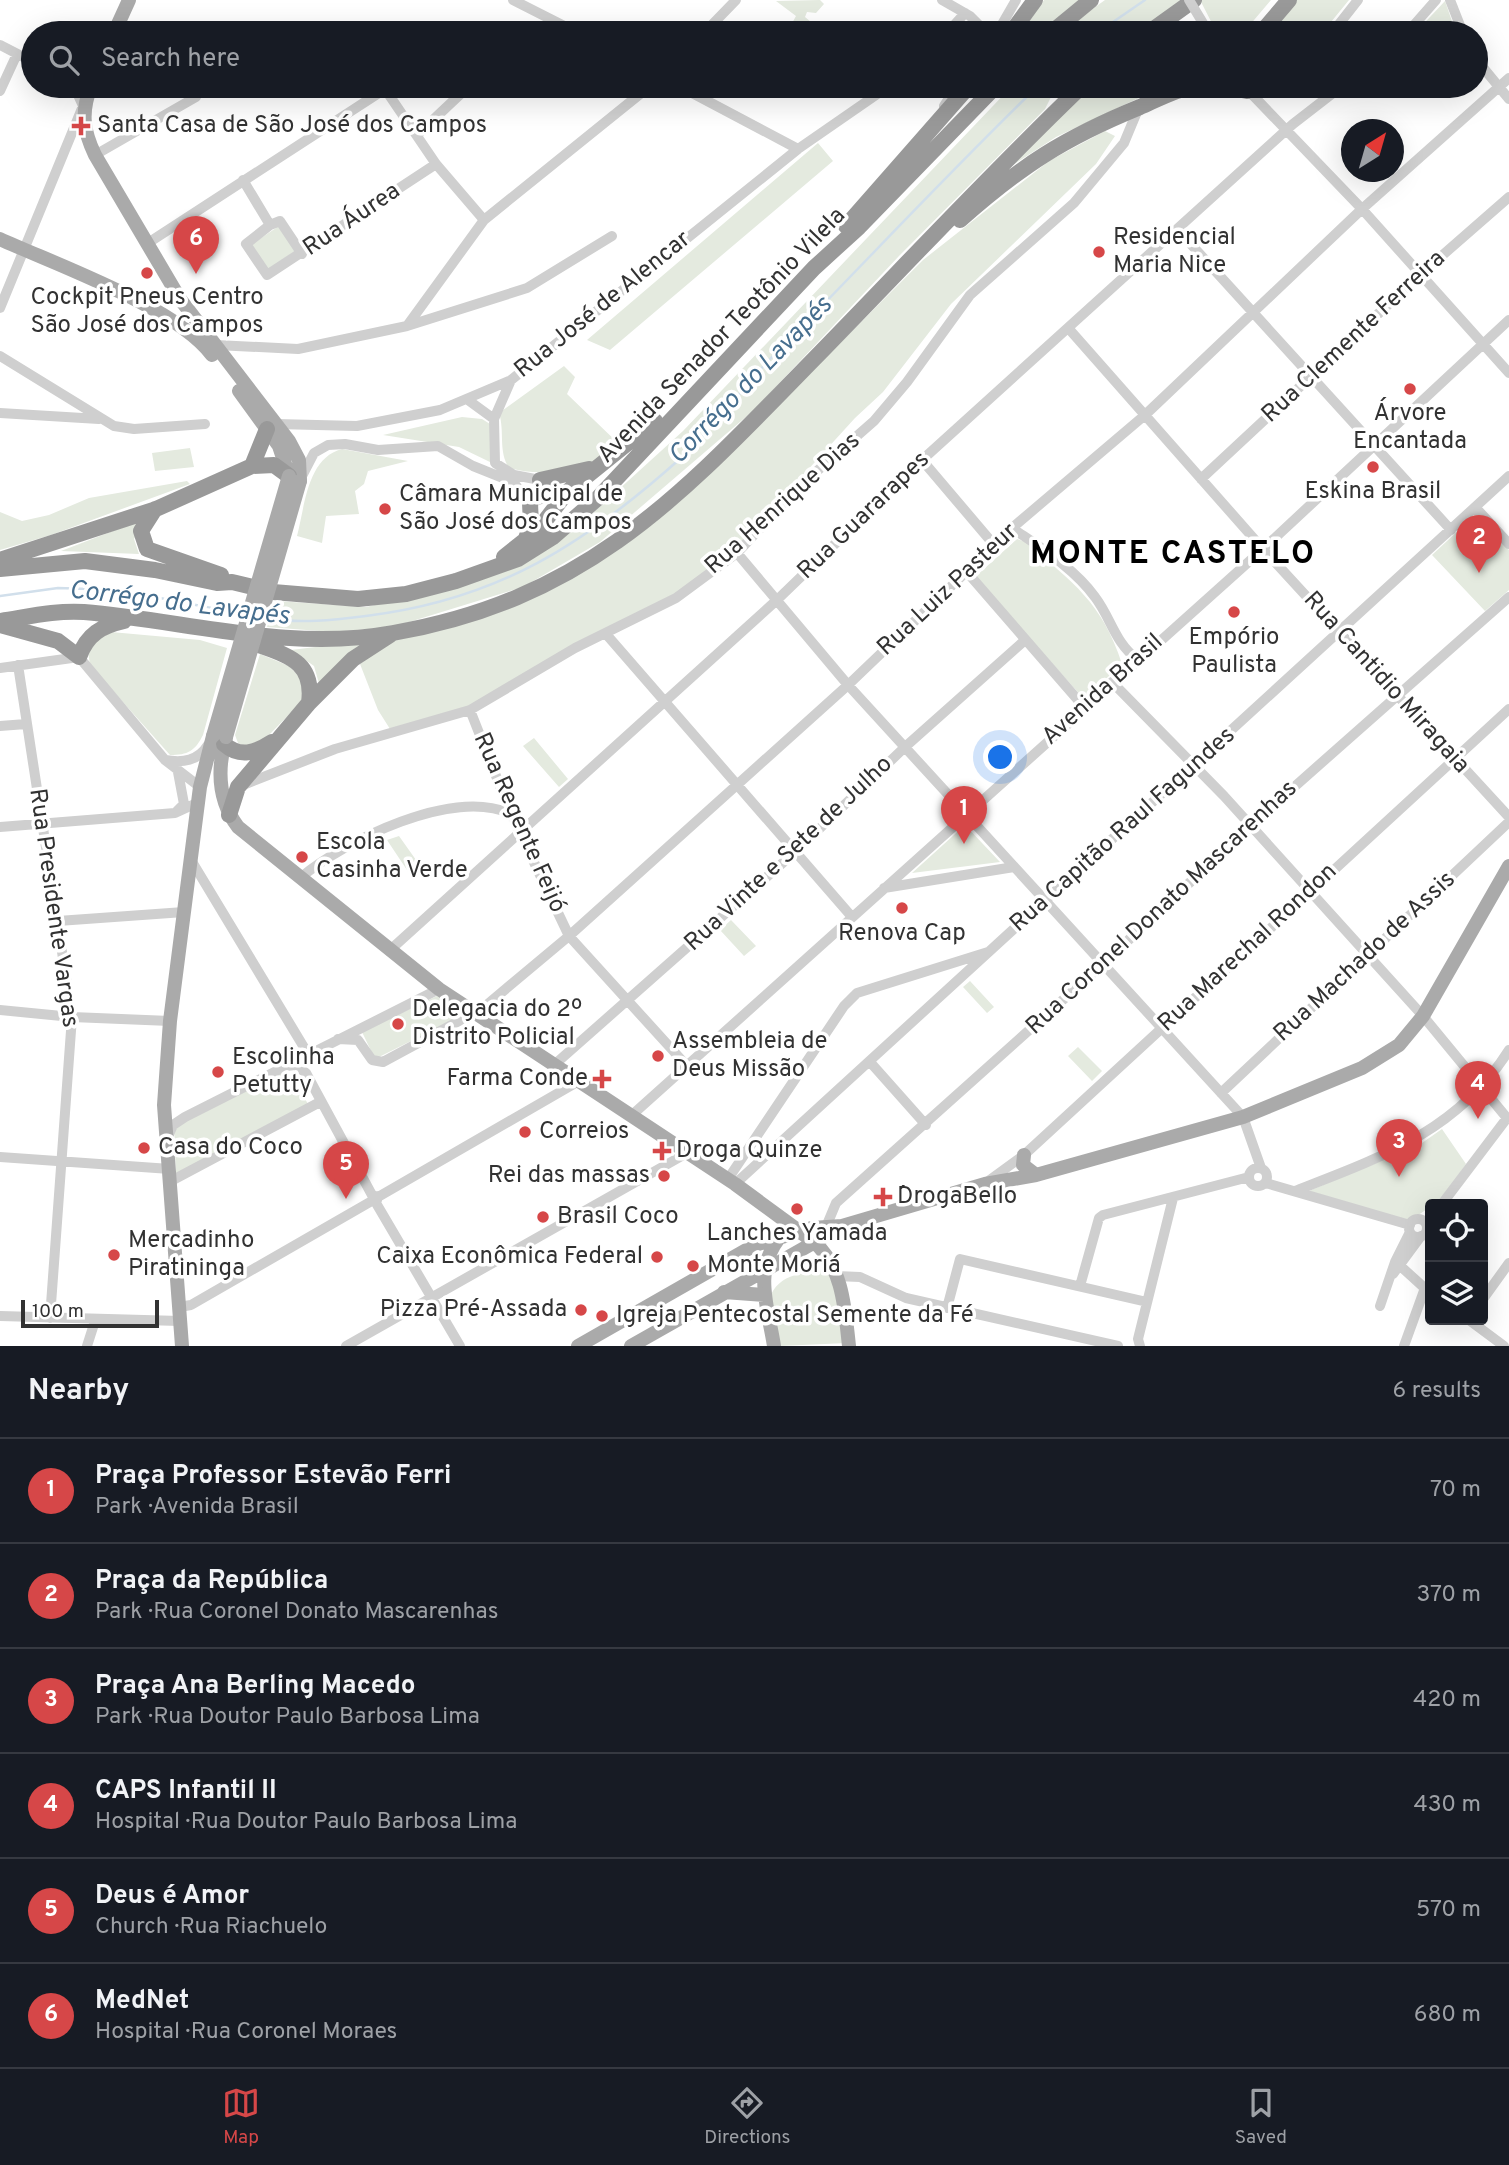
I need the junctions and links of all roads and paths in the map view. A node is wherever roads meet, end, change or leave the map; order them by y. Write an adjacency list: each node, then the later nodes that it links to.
1 (129, 0): 14 (main road)
2 (513, 0): 15 (street)
3 (736, 0): 16 (street)
4 (942, 0): 13 (street)
5 (1016, 0): 19 (street)
6 (1035, 0): 20 (highway)
7 (1091, 0): 21 (highway)
8 (1192, 0): 22 (highway); 23 (street, bridge)
9 (1289, 0): 24 (highway)
10 (1358, 0): 25 (street)
11 (1436, 0): 26 (street)
12 (1450, 0): 27 (street)
13 (965, 13): 17 (street); 18 (street)
14 (119, 21)
15 (554, 21)
16 (716, 21)
17 (958, 21)
18 (974, 21)
19 (1004, 21)
20 (1020, 21)
21 (1065, 21)
22 (1164, 21)
23 (1203, 21)
24 (1271, 21)
25 (1341, 21)
26 (1418, 21)
27 (1458, 21)
28 (0, 45): 29 (street)
29 (17, 54): 30 (street); 34 (street)
30 (21, 56)
31 (1488, 74): 33 (street)
32 (1509, 78): 33 (street, Rua Luiz Pasteur)
33 (1498, 87): 35 (street, Rua Luiz Pasteur); 53 (street)
34 (0, 91)
35 (1488, 96)
36 (80, 98): 54 (street)
37 (86, 98): 54 (main road)
38 (194, 98): 62 (street)
39 (371, 98): 64 (street)
40 (391, 98): 59 (street)
41 (456, 98): 59 (street)
42 (635, 98): 67 (street)
43 (702, 98): 61 (street)
44 (872, 98): 61 (street, Rua José de Alencar)
45 (951, 98): 57 (street)
46 (959, 98): 57 (highway)
47 (984, 98): 76 (highway, Avenida Senador Teotônio Vilela)
48 (1069, 98): 73 (highway)
49 (1163, 98): 55 (highway)
50 (1256, 98): 58 (street)
51 (1327, 98): 58 (street, Rua Guararapes)
52 (1486, 98): 66 (street, Rua Luiz Pasteur)
53 (1509, 99)
54 (83, 106): 62 (main road); 74 (street)
55 (1139, 107): 56 (highway); 60 (street, Rua Henrique Dias)
56 (1111, 118): 60 (street); 73 (highway)
57 (936, 125): 76 (highway)
58 (1287, 131): 66 (street); 69 (street, Rua Guararapes)
59 (417, 135): 63 (street)
60 (1129, 135): 118 (street, Rua Henrique Dias)
61 (798, 149): 91 (street, Rua José de Alencar)
62 (95, 155): 72 (main road)
63 (436, 164): 67 (street); 75 (street, Rua Áurea)
64 (243, 180): 68 (street); 72 (street)
65 (1509, 197): 77 (street, Rua Clemente Ferreira)
66 (1362, 209): 77 (street); 80 (street, Rua Luiz Pasteur)
67 (484, 220): 83 (street)
68 (270, 225): 75 (street); 75 (street, Rua Áurea)
69 (1178, 230): 80 (street); 84 (street, Rua Guararapes)
70 (612, 236): 83 (street)
71 (0, 239): 74 (main road)
72 (148, 243): 78 (main road)
73 (927, 244): 129 (highway)
74 (23, 249): 79 (street); 81 (main road)
75 (302, 254)
76 (814, 268): 88 (highway, Avenida Senador Teotônio Vilela)
77 (1421, 274): 85 (street); 90 (street, Rua Clemente Ferreira)
78 (180, 299): 81 (main road); 86 (main road)
79 (0, 308)
80 (1254, 314): 90 (street); 94 (street, Rua Luiz Pasteur)
81 (164, 315): 99 (main road)
82 (1509, 320): 85 (street, Avenida Brasil)
83 (407, 326): 86 (street)
84 (1069, 329): 94 (street, Rua Cantidio Miragaia); 103 (street, Rua Guararapes)
85 (1482, 343): 89 (street); 101 (street, Avenida Brasil)
86 (216, 345): 99 (main road)
87 (0, 356): 95 (street)
88 (716, 371): 102 (highway); 121 (highway, Avenida Senador Teotônio Vilela)
89 (1509, 373)
90 (1312, 377): 101 (street); 107 (street, Rua Clemente Ferreira)
91 (512, 380): 92 (street, Rua José de Alencar); 96 (street)
92 (468, 400): 96 (street); 98 (street, Rua José de Alencar)
93 (0, 413): 95 (street)
94 (1145, 415): 107 (street, Rua Cantidio Miragaia); 112 (street, Rua Luiz Pasteur)
95 (102, 419): 97 (street)
96 (494, 419): 108 (street)
97 (205, 424)
98 (357, 426): 99 (street, Rua José de Alencar); 100 (street)
99 (272, 427): 104 (highway); 106 (main road)
100 (345, 444): 106 (street); 109 (street)
101 (1373, 445): 113 (street); 117 (street, Avenida Brasil)
102 (611, 460): 108 (highway); 114 (highway)
103 (922, 460): 116 (street); 125 (street, Rua Guararapes)
104 (252, 466): 106 (highway); 111 (highway)
105 (1509, 476): 110 (street, Rua Capitão Raul Fagundes)
106 (294, 478): 148 (main road, bridge)
107 (1201, 479): 117 (street, Rua Cantidio Miragaia)
108 (540, 480): 109 (street)
109 (530, 503): 114 (highway)
110 (1476, 508): 113 (street, Rua Capitão Raul Fagundes); 115 (street)
111 (156, 509): 119 (highway); 123 (highway)
112 (1012, 528): 116 (street, Rua Luiz Pasteur); 134 (street)
113 (1451, 530): 128 (street, Rua Capitão Raul Fagundes)
114 (525, 541): 121 (highway)
115 (1509, 544)
116 (995, 546): 122 (street, Rua Luiz Pasteur)
117 (1263, 548): 128 (street, Rua Cantidio Miragaia); 134 (street, Avenida Brasil)
118 (737, 553): 125 (street); 131 (street, Rua Henrique Dias)
119 (0, 560)
120 (0, 569): 123 (highway, Avenida Senador Teotônio Vilela)
121 (486, 571): 123 (highway, Avenida Senador Teotônio Vilela)
122 (967, 571): 132 (street); 138 (street, Rua Luiz Pasteur)
123 (232, 582)
124 (1509, 597): 139 (street, Rua Coronel Donato Mascarenhas)
125 (778, 599): 138 (street); 140 (street, Rua Guararapes)
126 (130, 620): 127 (highway); 130 (highway); 133 (highway)
127 (0, 623): 133 (highway)
128 (1339, 631): 139 (street, Rua Cantidio Miragaia); 152 (street, Rua Capitão Raul Fagundes)
129 (393, 633): 130 (highway); 141 (highway)
130 (230, 634): 141 (highway)
131 (606, 634): 140 (street); 144 (street, Rua Henrique Dias)
132 (1024, 640): 142 (street); 149 (street, Rua Vinte e Sete de Julho)
133 (79, 657): 135 (street); 151 (street)
134 (1137, 659): 137 (street, Avenida Brasil)
135 (18, 665): 136 (street); 145 (street, Rua Presidente Vargas)
136 (0, 668)
137 (1112, 681): 142 (street, Avenida Brasil); 152 (street)
138 (848, 685): 149 (street); 154 (street, Rua Luiz Pasteur)
139 (1397, 694): 150 (street, Rua Cantidio Miragaia); 164 (street, Rua Coronel Donato Mascarenhas)
140 (666, 700): 154 (street); 166 (street, Rua Guararapes)
141 (309, 703): 147 (highway)
142 (1084, 707): 159 (street, Avenida Brasil)
143 (1509, 709): 150 (street, Rua Marechal Rondon)
144 (470, 710): 155 (street, Rua Henrique Dias); 158 (street, Rua Regente Feijó)
145 (26, 724): 146 (street); 162 (street, Rua Presidente Vargas)
146 (0, 726)
147 (282, 734): 148 (highway); 155 (highway)
148 (221, 739): 151 (street); 156 (main road); 160 (main road)
149 (905, 747): 159 (street); 167 (street, Rua Vinte e Sete de Julho)
150 (1455, 758): 161 (street, Rua Cantidio Miragaia); 173 (street, Rua Marechal Rondon)
151 (165, 761): 153 (street)
152 (1195, 765): 164 (street); 174 (street, Rua Capitão Raul Fagundes)
153 (178, 772): 156 (street); 157 (street)
154 (737, 785): 167 (street); 178 (street, Rua Luiz Pasteur)
155 (238, 787): 160 (highway)
156 (199, 794): 157 (street); 163 (main road)
157 (175, 813): 162 (street); 163 (street)
158 (512, 814): 166 (street, Rua Regente Feijó); 171 (street)
159 (965, 814): 170 (street); 172 (street, Avenida Brasil)
160 (229, 815): 171 (main road)
161 (1509, 819): 181 (street, Rua Machado de Assis)
162 (44, 822): 165 (street); 177 (street, Rua Presidente Vargas)
163 (195, 824): 168 (main road)
164 (1250, 826): 173 (street); 182 (street, Rua Coronel Donato Mascarenhas)
165 (0, 827)
166 (519, 832): 178 (street, Rua Regente Feijó); 179 (street, Rua Guararapes)
167 (795, 852): 176 (street); 184 (street, Rua Vinte e Sete de Julho)
168 (191, 860): 175 (main road); 195 (street)
169 (1509, 866): 187 (main road)
170 (1013, 867): 172 (street); 174 (street)
171 (300, 878): 179 (main road)
172 (884, 888): 176 (street, Avenida Brasil)
173 (1307, 892): 181 (street); 191 (street, Rua Marechal Rondon)
174 (1045, 901): 180 (street, Rua Capitão Raul Fagundes); 182 (street)
175 (184, 912): 177 (street); 189 (main road)
176 (852, 917): 199 (street, Avenida Brasil)
177 (58, 922): 188 (street, Rua Presidente Vargas)
178 (569, 936): 184 (street, Rua Regente Feijó); 186 (street, Rua Luiz Pasteur)
179 (389, 951): 183 (main road)
180 (991, 951): 196 (street, Rua Capitão Raul Fagundes); 208 (street)
181 (1367, 956): 187 (street); 202 (street, Rua Machado de Assis)
182 (1103, 964): 191 (street); 207 (street, Rua Coronel Donato Mascarenhas)
183 (439, 989): 186 (main road); 190 (street)
184 (628, 1001): 197 (street, Rua Vinte e Sete de Julho); 199 (street, Rua Regente Feijó)
185 (0, 1008): 188 (street)
186 (475, 1013): 193 (street, Rua Luiz Pasteur); 197 (main road)
187 (1423, 1016): 201 (street); 205 (main road)
188 (72, 1017): 189 (street); 214 (street, Rua Presidente Vargas)
189 (170, 1021): 209 (main road)
190 (370, 1023): 192 (street); 193 (street)
191 (1161, 1029): 202 (street); 212 (street, Rua Marechal Rondon)
192 (338, 1039): 193 (street); 195 (street)
193 (364, 1045)
194 (1509, 1049): 201 (street)
195 (308, 1054): 198 (street)
196 (870, 1062): 207 (street); 210 (street, Rua Capitão Raul Fagundes)
197 (554, 1065): 200 (main road)
198 (286, 1066): 203 (street); 209 (street)
199 (687, 1066): 204 (street, Avenida Brasil)
200 (579, 1081): 204 (main road); 224 (street)
201 (1482, 1085): 206 (street); 222 (street)
202 (1221, 1093): 205 (street)
203 (320, 1102): 216 (street); 224 (street)
204 (632, 1115): 211 (main road)
205 (1243, 1116): 215 (street); 217 (main road)
206 (1508, 1118): 225 (street)
207 (926, 1125): 227 (street, Rua Coronel Donato Mascarenhas)
208 (760, 1133): 210 (street); 219 (street)
209 (167, 1139): 216 (main road)
210 (776, 1147): 219 (street, Rua Capitão Raul Fagundes)
211 (687, 1153): 219 (main road); 242 (street)
212 (1024, 1155): 217 (main road); 221 (street, Rua Marechal Rondon)
213 (0, 1157): 214 (street)
214 (60, 1161): 216 (street); 249 (street, Rua Presidente Vargas)
215 (1261, 1168): 218 (street); 220 (street)
216 (170, 1175): 247 (main road)
217 (1036, 1175): 221 (main road)
218 (1249, 1177): 220 (street); 223 (street)
219 (732, 1182): 229 (main road)
220 (1266, 1183): 222 (street)
221 (985, 1184): 226 (main road)
222 (1296, 1191): 228 (street)
223 (1173, 1198): 236 (street); 244 (street)
224 (374, 1199): 242 (street); 247 (street)
225 (1446, 1199)
226 (842, 1226): 227 (main road); 231 (main road)
227 (826, 1227): 229 (main road)
228 (1419, 1228): 232 (street)
229 (801, 1231): 230 (main road); 231 (main road)
230 (779, 1238): 234 (main road); 243 (main road)
231 (814, 1242): 234 (main road); 235 (main road)
232 (1398, 1263): 237 (street); 245 (street)
233 (1509, 1263): 239 (street)
234 (762, 1271): 238 (main road); 240 (main road)
235 (836, 1276): 246 (street); 259 (main road)
236 (1080, 1286): 244 (street); 246 (street)
237 (1425, 1288)
238 (723, 1292): 240 (main road); 252 (main road)
239 (1488, 1292)
240 (765, 1294): 258 (main road)
241 (1425, 1295): 262 (street)
242 (431, 1296): 255 (street); 256 (street)
243 (659, 1301): 252 (main road); 257 (main road)
244 (1147, 1302): 261 (street)
245 (1380, 1307)
246 (947, 1308): 260 (street)
247 (180, 1314): 250 (street); 254 (main road)
248 (0, 1316): 249 (street)
249 (50, 1318): 250 (street)
250 (95, 1321): 253 (street)
251 (1476, 1325): 263 (street)
252 (637, 1343)
253 (87, 1346)
254 (182, 1346)
255 (346, 1346)
256 (460, 1346)
257 (578, 1346)
258 (774, 1346)
259 (849, 1346)
260 (1118, 1346)
261 (1140, 1346)
262 (1404, 1346)
263 (1504, 1346)

